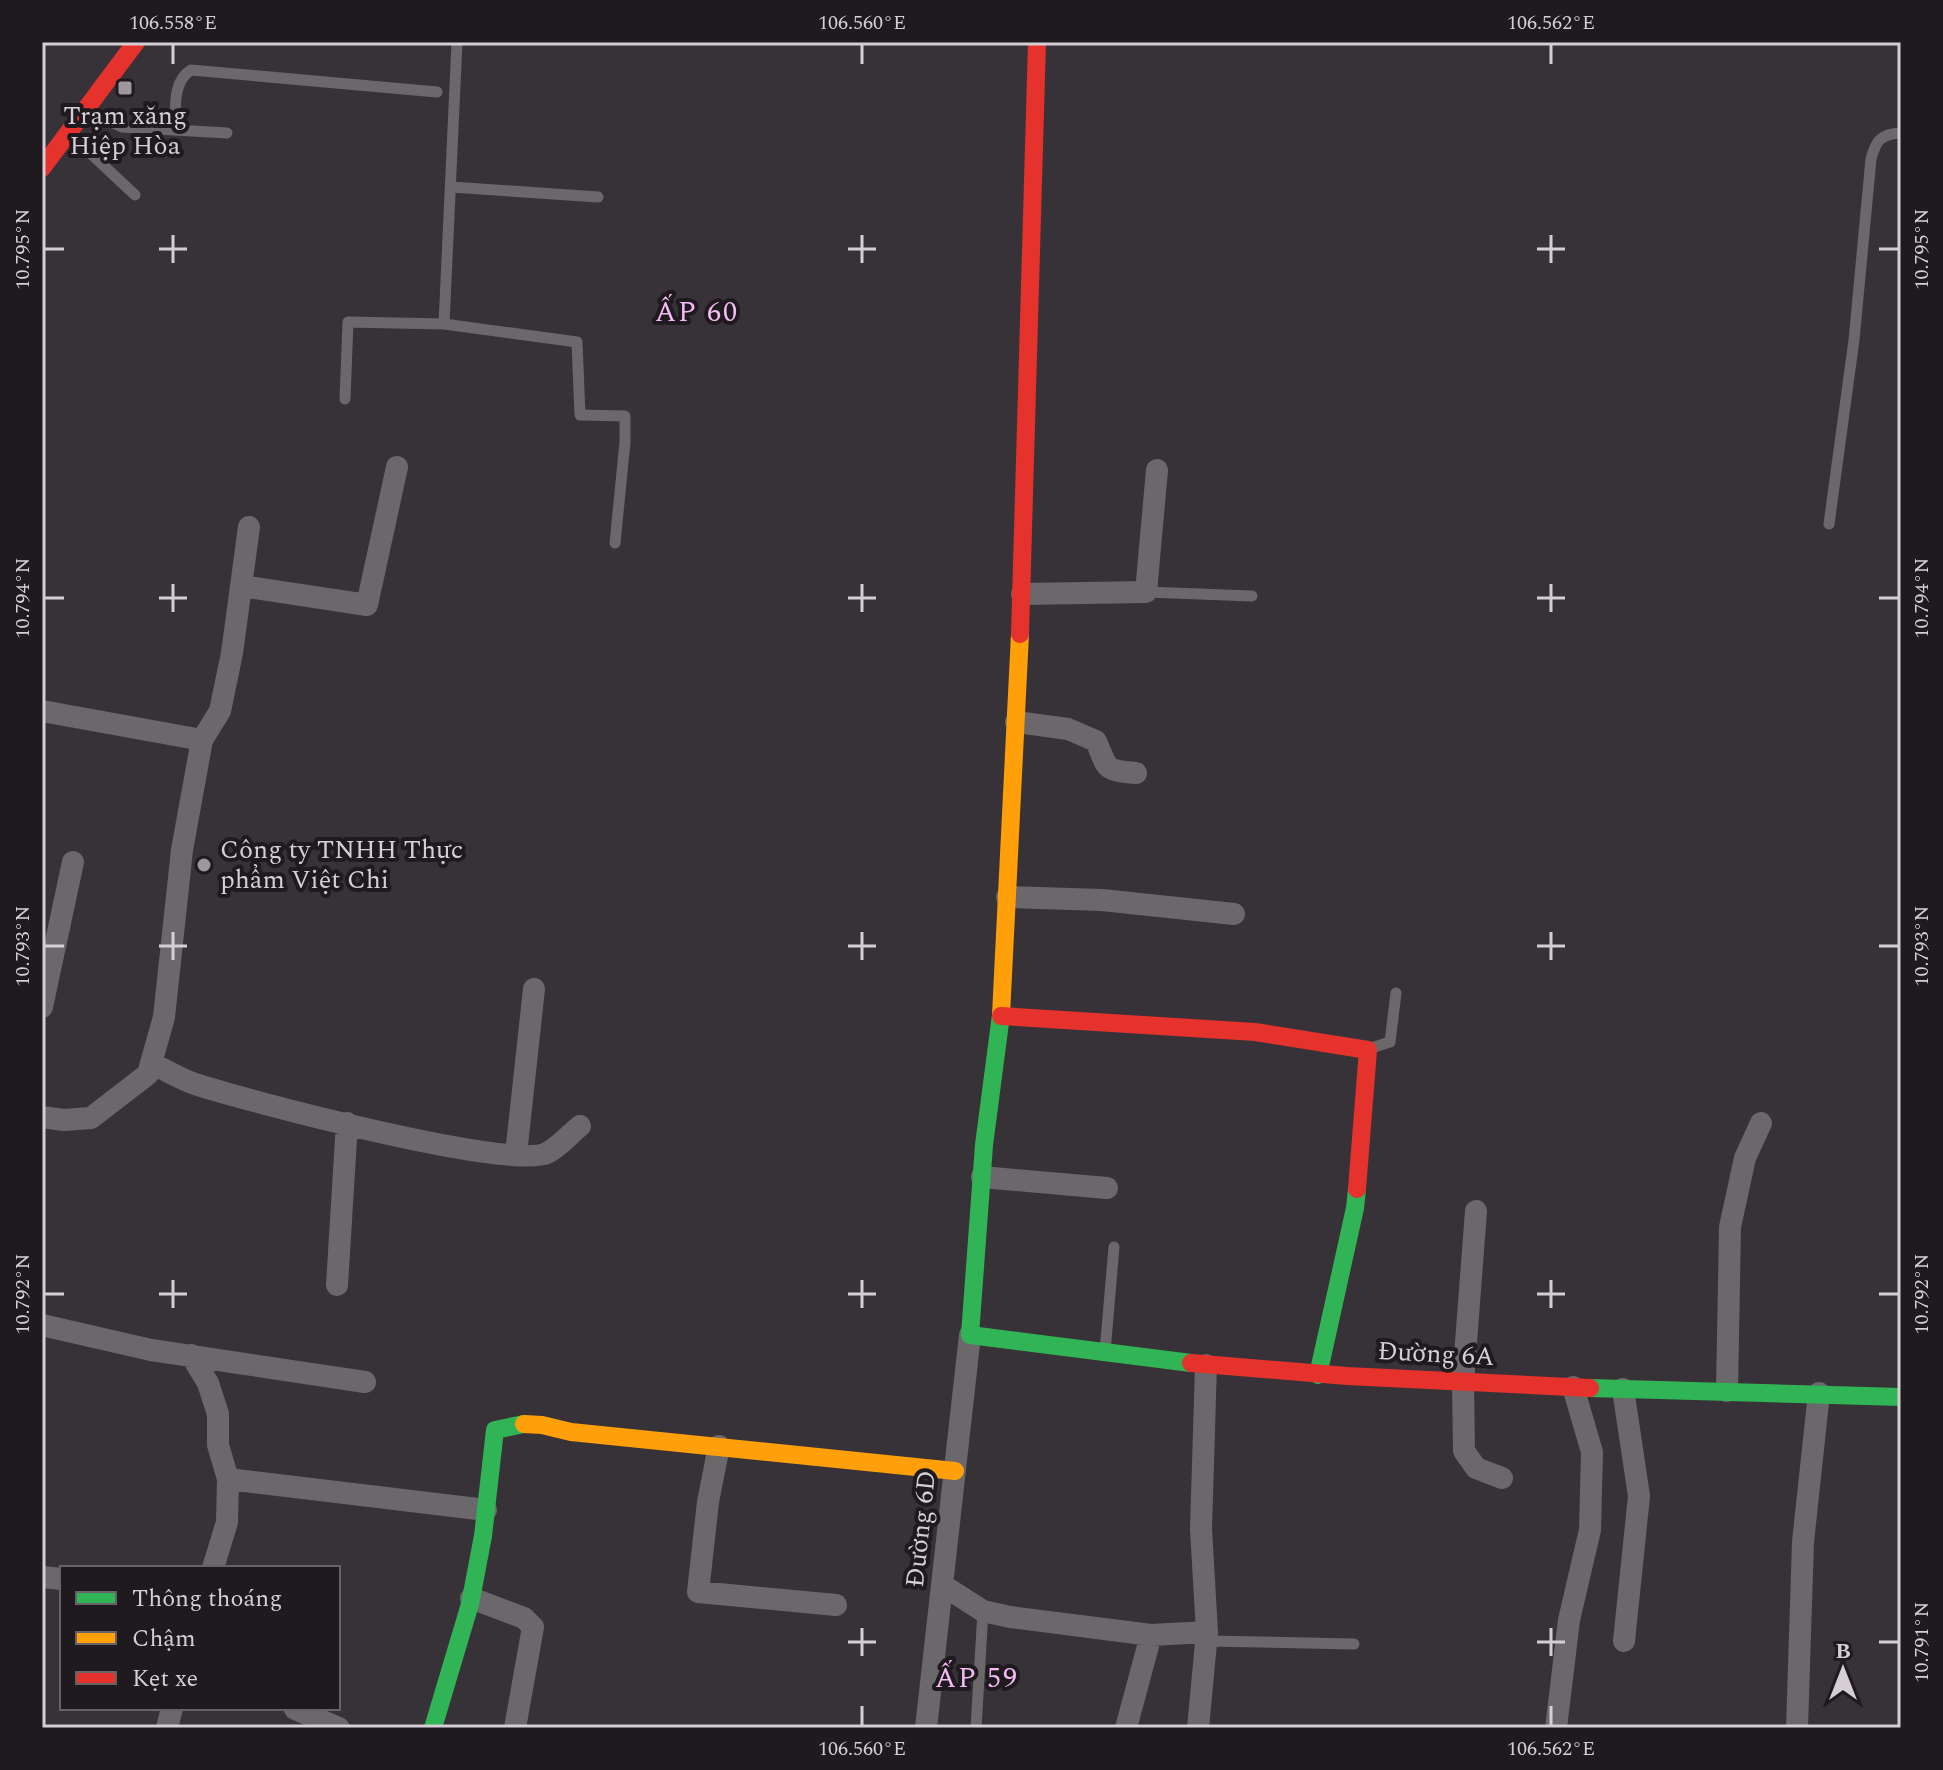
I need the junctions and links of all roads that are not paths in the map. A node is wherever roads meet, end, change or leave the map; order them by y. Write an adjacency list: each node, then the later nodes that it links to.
1 (136, 42): 5 (street)
2 (457, 42): 11 (lane)
3 (1037, 42): 23 (street)
4 (437, 92): 6 (lane)
5 (87, 111): 6 (lane); 9 (street)
6 (175, 128): 7 (lane)
7 (227, 133)
8 (1901, 133): 18 (lane)
9 (69, 134): 10 (street); 12 (lane)
10 (42, 168)
11 (451, 187): 13 (lane); 14 (lane)
12 (135, 195)
13 (598, 197)
14 (444, 324): 15 (lane); 20 (lane)
15 (345, 399)
16 (397, 467): 21 (street)
17 (1157, 470): 22 (street)
18 (1829, 524)
19 (249, 527): 21 (street)
20 (615, 543)
21 (241, 586): 27 (street)
22 (1146, 592): 23 (street); 24 (lane)
23 (1022, 594): 26 (street)
24 (1252, 596)
25 (42, 711): 27 (street)
26 (1016, 722): 28 (street); 30 (street)
27 (202, 740): 37 (street)
28 (1136, 773)
29 (73, 862): 34 (street)
30 (1007, 897): 31 (street); 35 (street)
31 (1234, 914)
32 (534, 989): 42 (street)
33 (1396, 993): 36 (lane)
34 (42, 1007)
35 (1001, 1016): 36 (street); 43 (street)
36 (1368, 1050): 53 (street)
37 (151, 1063): 38 (street); 39 (street)
38 (42, 1117)
39 (347, 1123): 42 (street); 47 (street)
40 (1761, 1123): 58 (street)
41 (580, 1126): 42 (street)
42 (516, 1154)
43 (982, 1177): 44 (street); 49 (street)
44 (1107, 1188)
45 (1476, 1211): 55 (street)
46 (1114, 1247): 50 (lane)
47 (337, 1285)
48 (42, 1325): 51 (street)
49 (970, 1335): 50 (street, Đường 6A); 62 (street, Đường 6D)
50 (1105, 1353): 52 (street, Đường 6A)
51 (191, 1355): 54 (street); 64 (street)
52 (1206, 1365): 53 (street, Đường 6A); 72 (street)
53 (1318, 1375): 55 (street, Đường 6A)
54 (365, 1382)
55 (1463, 1382): 56 (street, Đường 6A); 63 (street)
56 (1573, 1387): 57 (street, Đường 6A); 83 (street)
57 (1623, 1389): 58 (street, Đường 6A); 73 (street)
58 (1727, 1391): 59 (street, Đường 6A)
59 (1819, 1393): 60 (street, Đường 6A); 84 (street)
60 (1901, 1397)
61 (719, 1446): 62 (street); 65 (street); 69 (street)
62 (955, 1471): 67 (street, Đường 6D)
63 (1502, 1478)
64 (228, 1479): 65 (street); 66 (street)
65 (486, 1510): 68 (street)
66 (214, 1566)
67 (944, 1586): 70 (street); 79 (street, Đường 6D)
68 (471, 1598): 77 (street); 78 (street)
69 (836, 1605)
70 (983, 1611): 71 (street); 80 (lane)
71 (1151, 1635): 72 (street); 81 (street)
72 (1207, 1637): 74 (lane); 82 (street)
73 (1624, 1641)
74 (1354, 1644)
75 (297, 1710): 76 (street)
76 (339, 1728)
77 (433, 1728)
78 (515, 1728)
79 (926, 1728)
80 (976, 1728)
81 (1126, 1728)
82 (1198, 1728)
83 (1556, 1728)
84 (1797, 1728)

